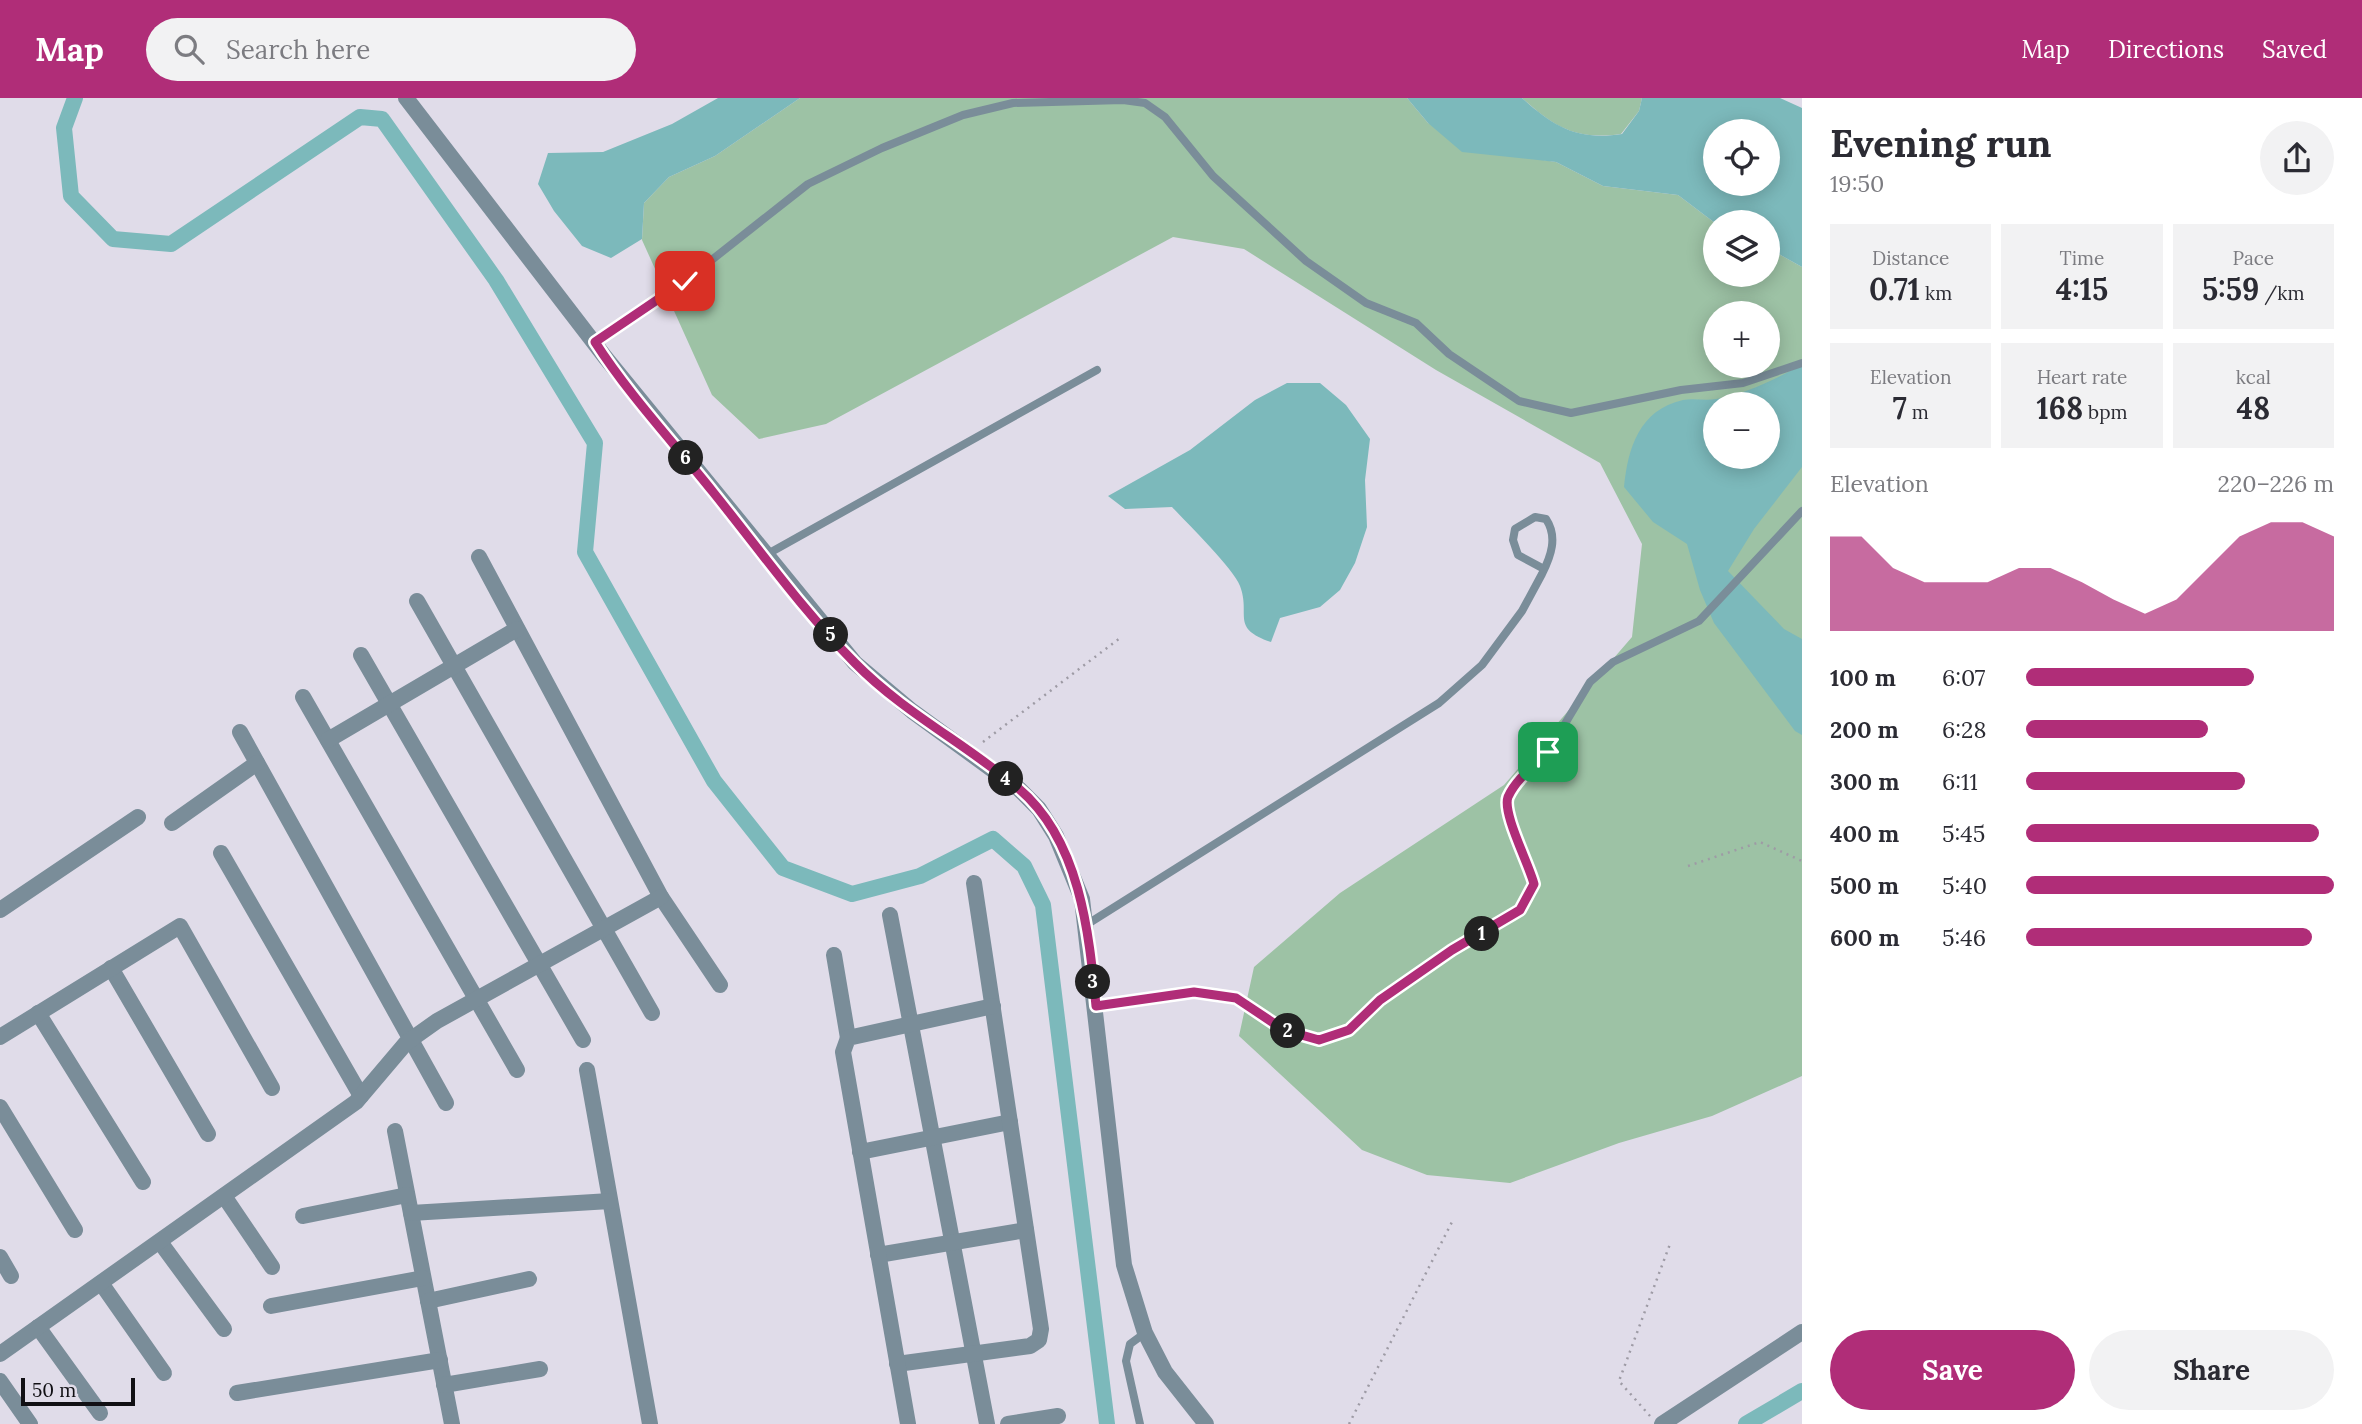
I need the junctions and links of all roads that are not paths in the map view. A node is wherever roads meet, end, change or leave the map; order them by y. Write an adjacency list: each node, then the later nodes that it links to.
1 (406, 98): 2 (street)
2 (595, 342): 3 (lane); 6 (street)
3 (1802, 363)
4 (1097, 370): 6 (lane)
5 (1802, 511): 33 (lane)
6 (764, 556): 25 (street)
7 (479, 557): 10 (street)
8 (1544, 569): 8 (lane); 25 (lane)
9 (417, 601): 12 (street)
10 (517, 628): 12 (street); 22 (street)
11 (361, 655): 14 (street)
12 (455, 667): 14 (street); 26 (street)
13 (303, 697): 16 (street)
14 (390, 704): 16 (street); 28 (street)
15 (240, 732): 17 (street)
16 (328, 740): 31 (street)
17 (257, 763): 19 (street); 38 (street)
18 (138, 817): 23 (street)
19 (172, 824)
20 (220, 853): 44 (street)
21 (974, 883): 32 (street)
22 (661, 897): 26 (street); 30 (street)
23 (0, 910)
24 (890, 915): 36 (street)
25 (1086, 925): 33 (street)
26 (606, 928): 28 (street); 35 (street)
27 (834, 955): 39 (street)
28 (540, 965): 31 (street); 40 (street)
29 (111, 968): 34 (street); 43 (street); 49 (street)
30 (720, 985)
31 (475, 1000): 38 (street); 41 (street)
32 (993, 1006): 36 (street); 47 (street)
33 (1096, 1006): 74 (street)
34 (38, 1013): 37 (street); 52 (street)
35 (652, 1013)
36 (911, 1024): 39 (street); 50 (street)
37 (0, 1037)
38 (413, 1038): 44 (street); 45 (street)
39 (848, 1038): 51 (street)
40 (583, 1041)
41 (517, 1070)
42 (587, 1070): 55 (street)
43 (272, 1088)
44 (361, 1096): 54 (street)
45 (446, 1103)
46 (0, 1107): 58 (street)
47 (1010, 1122): 50 (street); 59 (street)
48 (394, 1131): 53 (street)
49 (208, 1134)
50 (933, 1137): 51 (street); 61 (street)
51 (860, 1152): 62 (street)
52 (143, 1182)
53 (407, 1195): 56 (street); 57 (street)
54 (224, 1196): 60 (street); 64 (street)
55 (610, 1201): 56 (street); 88 (street)
56 (411, 1213): 66 (street)
57 (303, 1216)
58 (75, 1230)
59 (1026, 1230): 61 (street); 75 (street)
60 (160, 1242): 68 (street); 72 (street)
61 (954, 1244): 62 (street); 75 (street)
62 (878, 1255): 78 (street)
63 (0, 1257): 65 (street)
64 (272, 1267)
65 (11, 1276)
66 (423, 1278): 69 (street); 70 (street)
67 (529, 1279): 69 (street)
68 (101, 1283): 71 (street); 80 (street)
69 (428, 1301): 77 (street)
70 (271, 1307)
71 (38, 1327): 76 (street); 84 (street)
72 (224, 1329)
73 (1802, 1332): 94 (street)
74 (1145, 1333): 92 (lane); 93 (street)
75 (975, 1353): 78 (street); 90 (street)
76 (0, 1354)
77 (440, 1360): 82 (street); 83 (street)
78 (897, 1364): 89 (street)
79 (540, 1369): 82 (street)
80 (164, 1373)
81 (0, 1381): 86 (street)
82 (444, 1385): 87 (street)
83 (237, 1393)
84 (100, 1413)
85 (1058, 1416): 91 (street)
86 (30, 1424)
87 (452, 1424)
88 (650, 1424)
89 (908, 1424)
90 (987, 1424)
91 (1008, 1424)
92 (1140, 1424)
93 (1206, 1424)
94 (1659, 1424)

